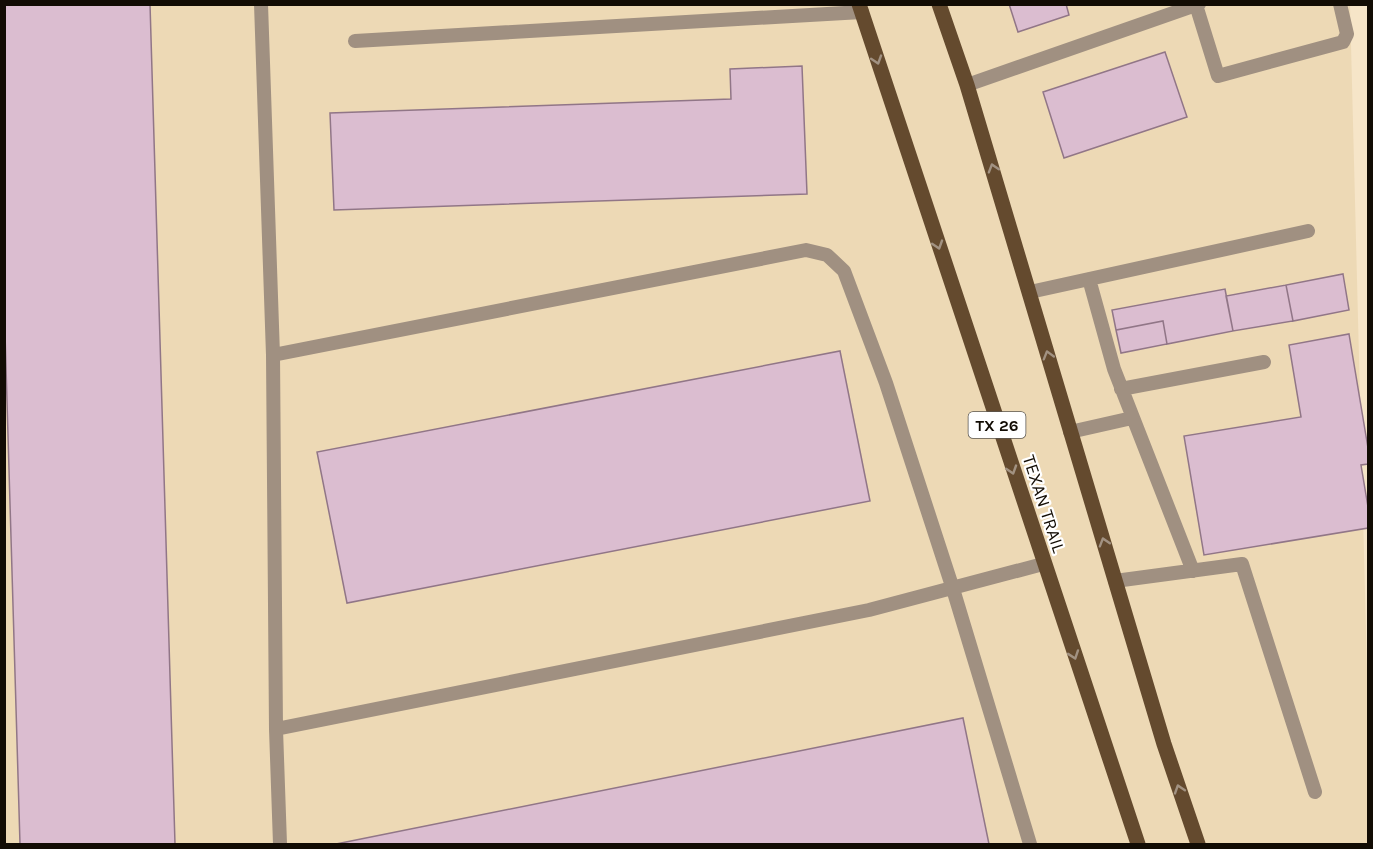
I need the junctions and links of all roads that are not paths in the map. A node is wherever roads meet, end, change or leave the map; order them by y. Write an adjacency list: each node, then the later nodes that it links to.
1 (261, 4): 11 (lane)
2 (939, 4): 7 (main road)
3 (1340, 4): 4 (lane)
4 (1198, 5): 7 (lane)
5 (860, 8): 6 (lane); 16 (main road, TEXAN TRAIL / TX 26, one-way to 16)
6 (356, 41)
7 (967, 85): 10 (main road, one-way to 7)
8 (1308, 231): 9 (lane)
9 (1089, 279): 10 (lane); 13 (lane)
10 (1030, 292): 15 (main road, one-way to 10)
11 (273, 355): 19 (lane); 20 (lane)
12 (1264, 362): 13 (lane)
13 (1121, 389): 14 (lane)
14 (1132, 418): 15 (lane); 17 (lane)
15 (1070, 432): 18 (main road, one-way to 15)
16 (1043, 564): 19 (lane); 24 (main road, TEXAN TRAIL / TX 26, one-way to 24)
17 (1193, 571): 18 (lane); 21 (lane)
18 (1115, 581): 25 (main road, one-way to 18)
19 (953, 589): 20 (lane); 23 (lane)
20 (276, 729): 22 (lane)
21 (1315, 792)
22 (280, 844)
23 (1029, 844)
24 (1138, 844)
25 (1198, 844)

